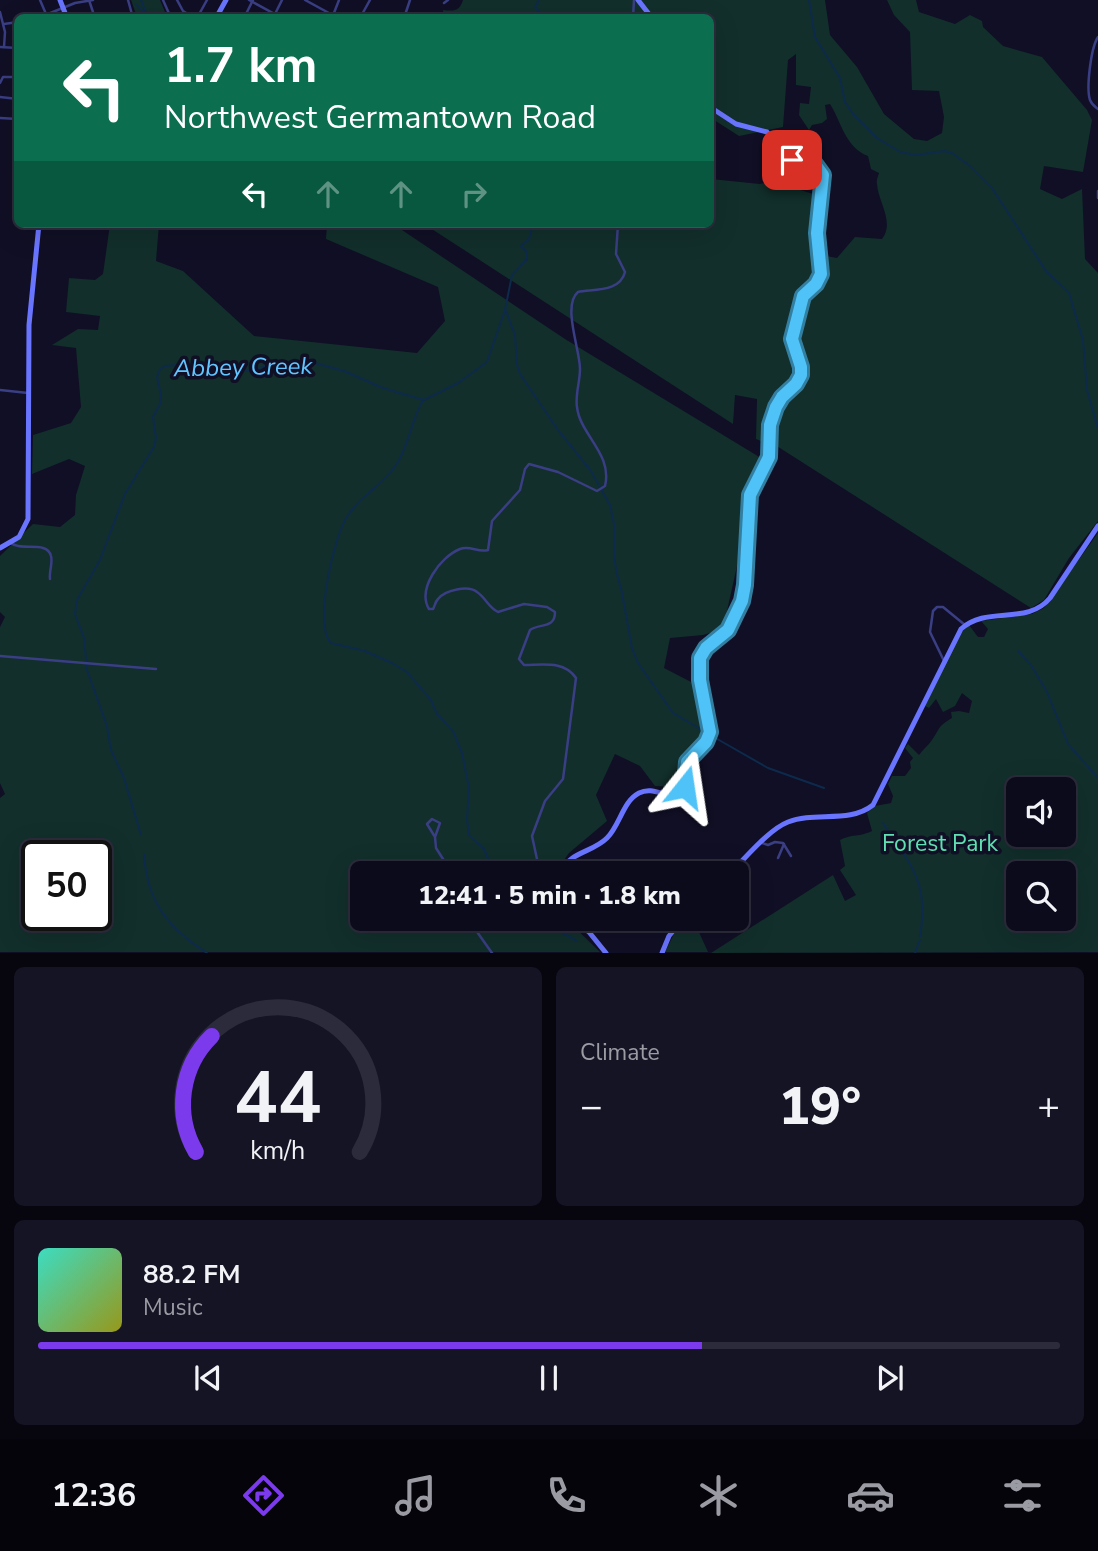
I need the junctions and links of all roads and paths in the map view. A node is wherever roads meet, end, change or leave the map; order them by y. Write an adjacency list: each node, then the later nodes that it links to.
1 (60, 0): 10 (main road)
2 (90, 0): 10 (street)
3 (177, 0): 14 (street)
4 (305, 0): 8 (street)
5 (448, 0): 9 (street)
6 (636, 0): 17 (main road)
7 (252, 1): 15 (street)
8 (310, 1): 16 (street)
9 (444, 4)
10 (63, 8): 12 (street); 13 (main road)
11 (0, 12): 19 (street)
12 (48, 14)
13 (65, 14)
14 (189, 14)
15 (271, 14)
16 (329, 14)
17 (648, 14)
18 (14, 23): 19 (street)
19 (3, 24): 21 (street)
20 (1098, 37): 22 (street)
21 (2, 47)
22 (1098, 108)
23 (714, 110): 45 (main road)
24 (1098, 191): 25 (street)
25 (1098, 198)
26 (39, 228): 29 (main road)
27 (618, 228): 44 (street)
28 (0, 390): 29 (street)
29 (30, 393): 31 (main road)
30 (1098, 526): 34 (main road)
31 (11, 543): 32 (main road); 33 (street)
32 (0, 548)
33 (50, 579)
34 (965, 625): 36 (main road); 36 (street)
35 (0, 656): 37 (street)
36 (944, 661): 39 (main road)
37 (156, 669)
38 (435, 837): 38 (street); 43 (street)
39 (762, 843): 40 (street); 46 (main road)
40 (785, 844): 41 (street); 42 (street)
41 (791, 856)
42 (778, 858)
43 (444, 861)
44 (537, 861)
45 (569, 861)
46 (743, 861)
47 (476, 931): 50 (street)
48 (588, 931): 51 (main road)
49 (673, 931): 52 (main road)
50 (492, 953)
51 (606, 953)
52 (662, 953)

